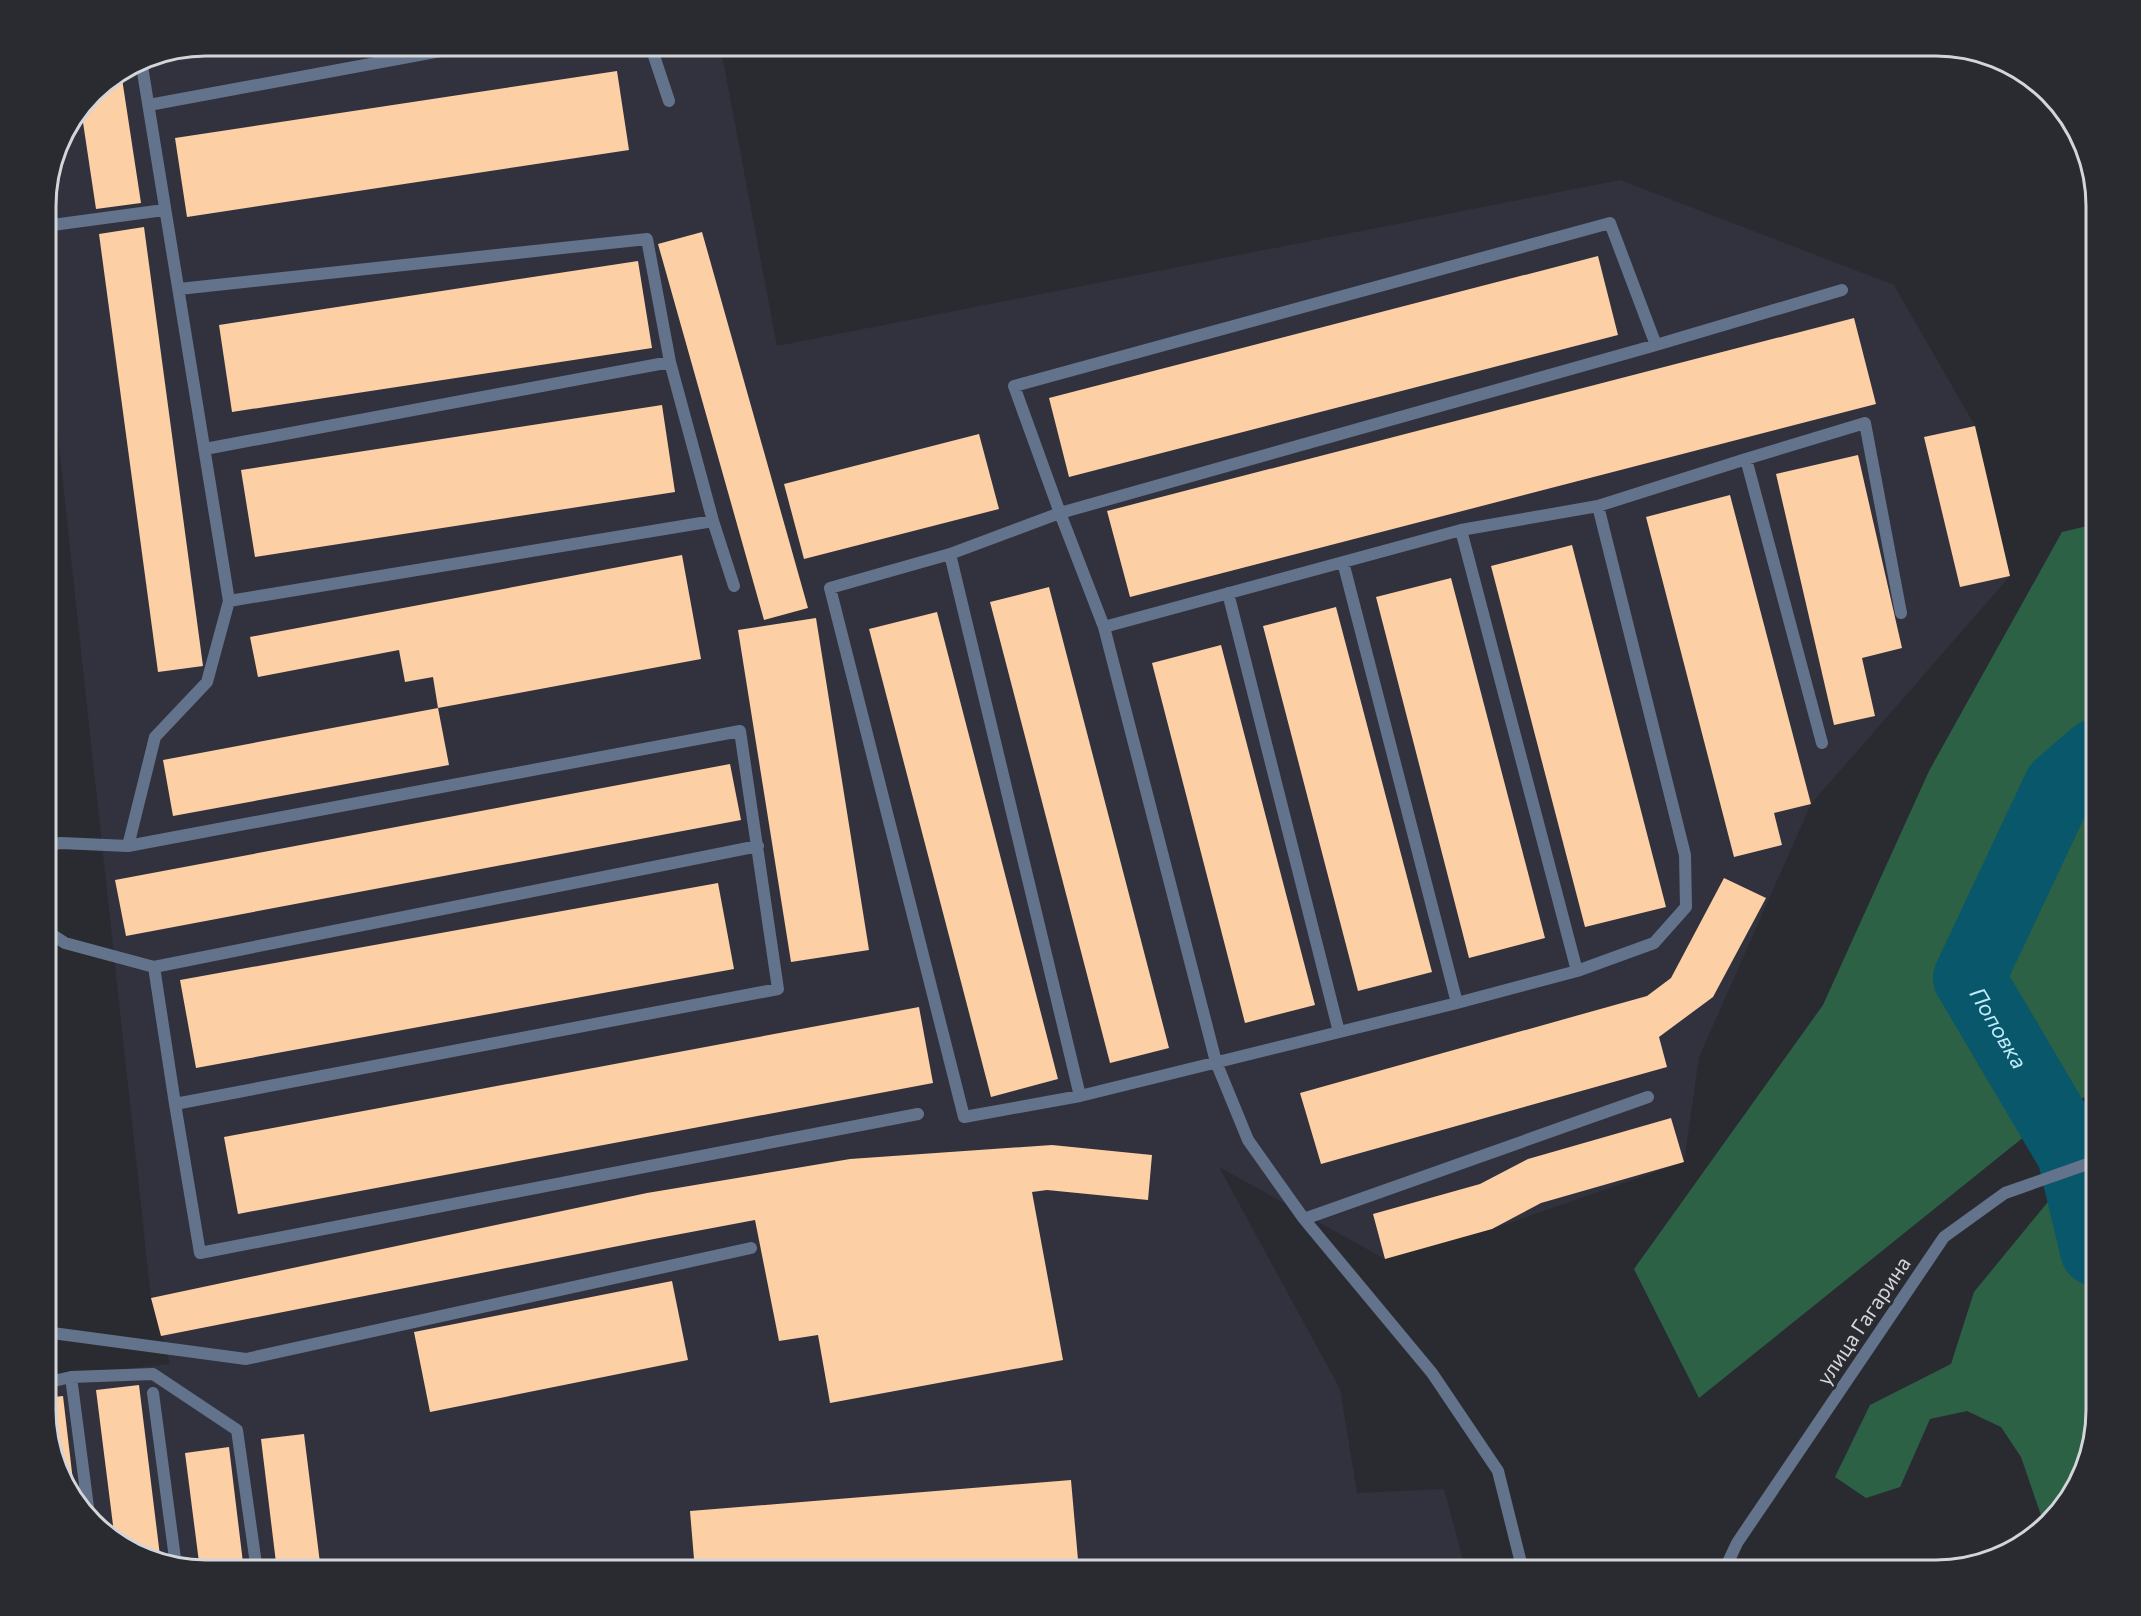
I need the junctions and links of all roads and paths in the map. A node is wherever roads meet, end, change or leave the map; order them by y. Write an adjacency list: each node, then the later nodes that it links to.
1 (414, 56): 5 (street)
2 (654, 56): 4 (street)
3 (143, 69): 5 (street)
4 (669, 101)
5 (149, 105): 6 (street)
6 (164, 210): 7 (street); 8 (street)
7 (56, 224)
8 (179, 289): 11 (street); 12 (street)
9 (1842, 290): 10 (street)
10 (1656, 345): 15 (street); 15 (street)
11 (670, 362): 12 (street); 16 (street)
12 (205, 449): 22 (street)
13 (1746, 459): 14 (street); 23 (street); 25 (street)
14 (1598, 506): 17 (street); 31 (street)
15 (1059, 513): 18 (street); 24 (street)
16 (713, 520): 20 (street); 22 (street)
17 (1461, 530): 19 (street); 31 (street)
18 (950, 554): 35 (street); 35 (street)
19 (1344, 562): 21 (street); 32 (street)
20 (734, 586)
21 (1228, 593): 24 (street); 33 (street)
22 (229, 601): 27 (street)
23 (1901, 613)
24 (1104, 627): 34 (street)
25 (1822, 743)
26 (56, 844): 27 (street)
27 (128, 846): 28 (street)
28 (758, 846): 30 (street); 37 (street)
29 (56, 937): 30 (street)
30 (154, 967): 37 (street)
31 (1577, 971): 32 (street)
32 (1457, 1004): 33 (street)
33 (1340, 1032): 34 (street)
34 (1216, 1062): 35 (street); 40 (street)
35 (1080, 1096)
36 (1648, 1097): 40 (street)
37 (175, 1104): 38 (street)
38 (918, 1114)
39 (2086, 1165): 50 (street, улица Гагарина)
40 (1304, 1219): 49 (street)
41 (751, 1248): 42 (street)
42 (56, 1333)
43 (71, 1377): 44 (street); 46 (street); 48 (street)
44 (56, 1380)
45 (153, 1393): 47 (street)
46 (87, 1502)
47 (175, 1557)
48 (255, 1560)
49 (1520, 1560)
50 (1729, 1560)

